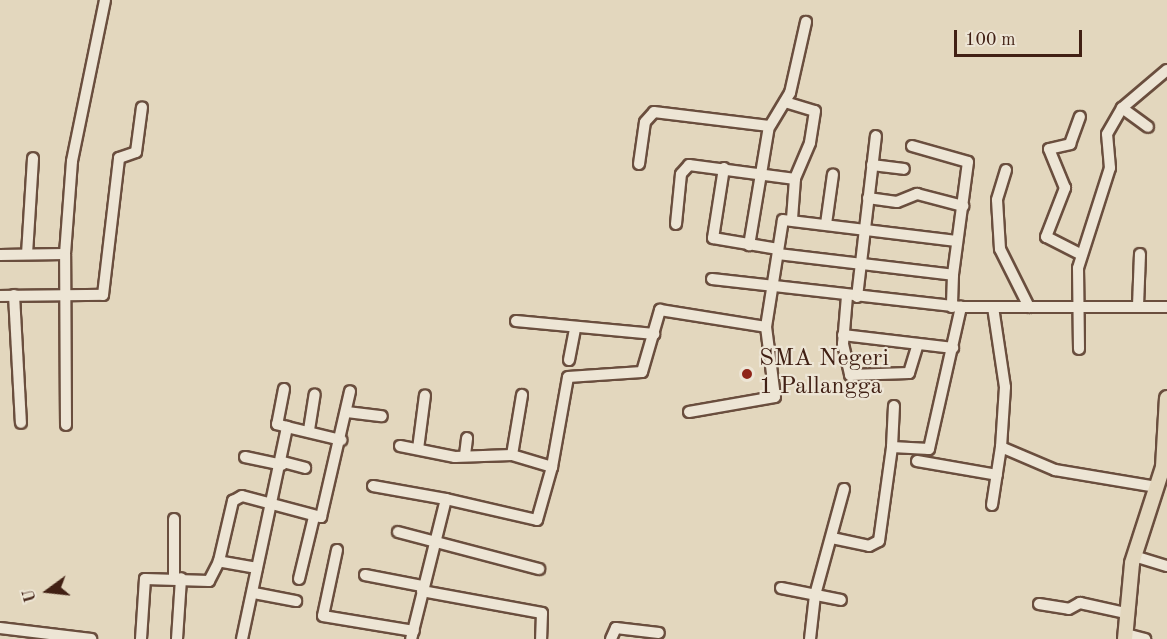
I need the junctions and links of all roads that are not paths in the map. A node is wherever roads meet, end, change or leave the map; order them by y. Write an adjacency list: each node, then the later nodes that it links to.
1 (105, 0): 34 (street)
2 (806, 22): 4 (street)
3 (1167, 70): 6 (street)
4 (785, 102): 8 (street); 20 (street)
5 (142, 107): 40 (street)
6 (1122, 108): 9 (street); 31 (street)
7 (1080, 117): 31 (street)
8 (770, 126): 13 (street); 18 (street)
9 (1148, 127)
10 (876, 136): 14 (street)
11 (912, 146): 22 (street)
12 (33, 158): 30 (street)
13 (639, 164)
14 (872, 165): 16 (street); 21 (street)
15 (724, 168): 18 (street); 24 (street); 28 (street)
16 (904, 169)
17 (1006, 170): 47 (street)
18 (759, 173): 20 (street); 28 (street)
19 (833, 174): 25 (street)
20 (795, 178): 23 (street)
21 (868, 198): 22 (street); 26 (street)
22 (963, 206): 27 (street)
23 (792, 219): 25 (street); 29 (street)
24 (676, 224)
25 (826, 224): 26 (street)
26 (864, 231): 27 (street); 35 (street)
27 (956, 241): 36 (street)
28 (749, 245): 29 (street)
29 (778, 251): 35 (street); 38 (street)
30 (27, 254): 33 (street); 34 (street)
31 (1080, 254): 43 (street)
32 (1140, 254): 44 (street)
33 (0, 255)
34 (65, 255): 40 (street)
35 (862, 264): 36 (street); 42 (street)
36 (953, 275): 45 (street)
37 (712, 279): 38 (street)
38 (772, 287): 42 (street); 50 (street)
39 (14, 295): 40 (street); 41 (street); 69 (street)
40 (65, 295): 70 (street)
41 (0, 296)
42 (852, 296): 45 (street); 53 (street)
43 (1076, 306): 44 (street); 47 (street); 56 (street)
44 (1138, 306): 48 (street)
45 (956, 307): 46 (street); 55 (street)
46 (993, 307): 47 (street); 77 (street)
47 (1029, 307)
48 (1167, 307)
49 (516, 321): 51 (street)
50 (766, 327): 52 (street); 67 (street)
51 (575, 330): 52 (street); 57 (street)
52 (654, 334): 84 (street)
53 (843, 335): 54 (street); 54 (street)
54 (917, 346): 55 (street)
55 (953, 348): 76 (street)
56 (1078, 349)
57 (568, 360)
58 (284, 389): 71 (street)
59 (350, 391): 66 (street)
60 (315, 394): 72 (street)
61 (425, 395): 78 (street)
62 (522, 396): 80 (street)
63 (1167, 398): 64 (main road)
64 (1167, 404): 88 (main road)
65 (894, 406): 76 (street)
66 (347, 412): 68 (street); 74 (street)
67 (689, 412)
68 (382, 416)
69 (21, 423)
70 (66, 425)
71 (288, 427): 72 (street); 83 (street)
72 (309, 430): 74 (street)
73 (467, 438): 79 (street)
74 (341, 440): 93 (street)
75 (400, 446): 78 (street)
76 (892, 447): 96 (street)
77 (1001, 447): 86 (street); 88 (street)
78 (418, 448): 79 (street)
79 (465, 455): 80 (street)
80 (512, 455): 84 (street)
81 (245, 457): 83 (street)
82 (918, 460): 86 (street)
83 (283, 464): 85 (street); 92 (street)
84 (552, 467): 90 (street)
85 (305, 468)
86 (997, 475): 91 (street)
87 (373, 486): 90 (street)
88 (1157, 487): 99 (main road)
89 (844, 489): 96 (street)
90 (446, 499): 97 (street)
91 (992, 505)
92 (268, 506): 93 (street); 100 (street); 102 (street)
93 (314, 518): 106 (street)
94 (174, 519): 105 (street)
95 (398, 532): 97 (street)
96 (832, 538): 110 (street)
97 (435, 541): 103 (street); 108 (street)
98 (337, 550): 117 (street)
99 (1134, 556): 101 (street); 114 (main road)
100 (219, 561): 102 (street); 105 (street)
101 (1167, 566)
102 (257, 568): 109 (street)
103 (539, 569)
104 (364, 575): 108 (street)
105 (178, 577): 120 (street); 121 (street)
106 (299, 579)
107 (781, 588): 110 (street)
108 (422, 589): 117 (street); 123 (street)
109 (254, 593): 112 (street); 122 (street)
110 (815, 596): 111 (street); 125 (street)
111 (841, 600)
112 (296, 601)
113 (1039, 604): 114 (street)
114 (1126, 613): 118 (main road)
115 (0, 628): 119 (street)
116 (659, 633): 124 (street)
117 (412, 635)
118 (1126, 636): 126 (street)
119 (92, 639)
120 (141, 639)
121 (177, 639)
122 (242, 639)
123 (541, 639)
124 (611, 639)
125 (810, 639)
126 (1145, 639)

